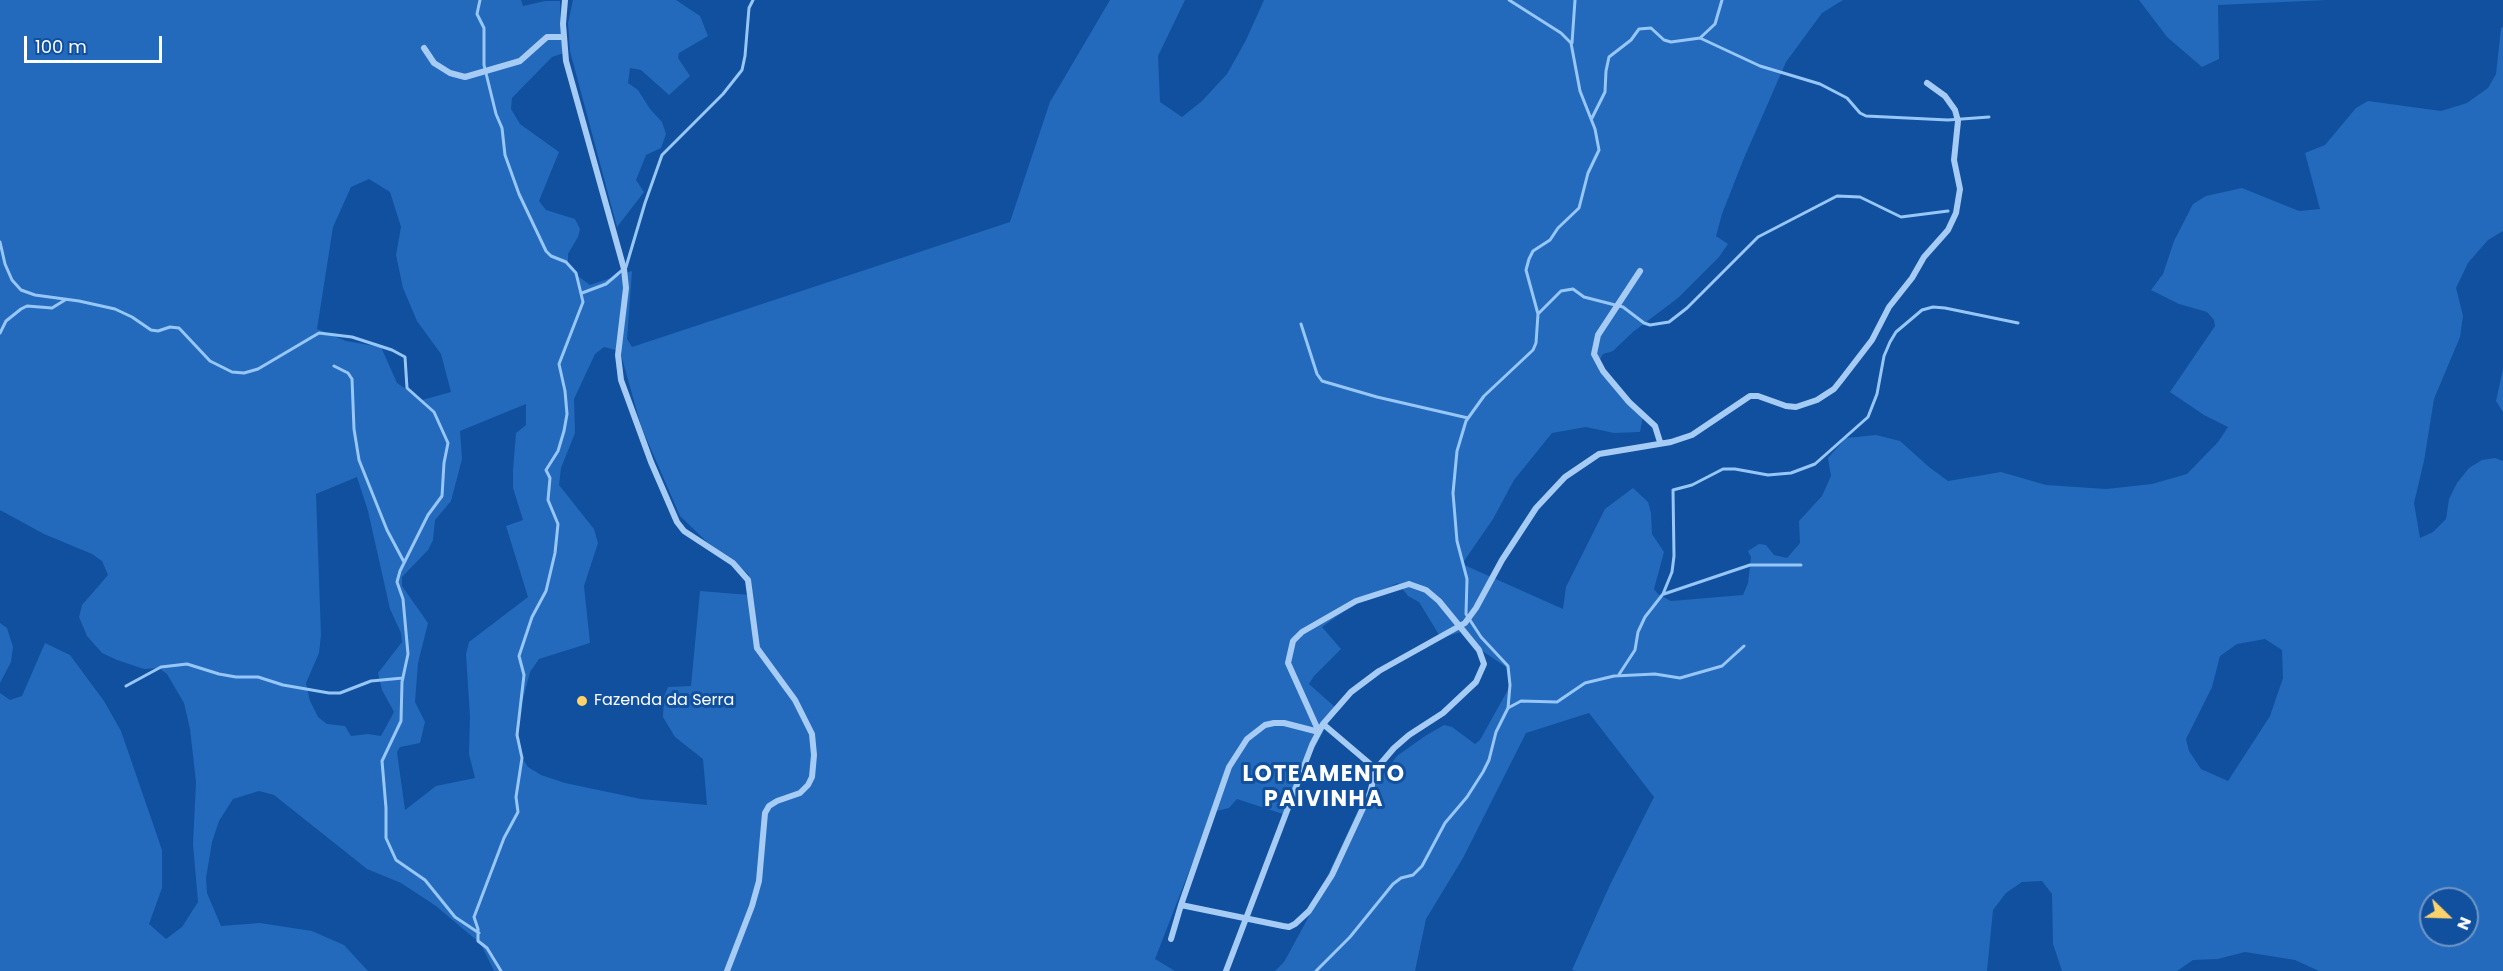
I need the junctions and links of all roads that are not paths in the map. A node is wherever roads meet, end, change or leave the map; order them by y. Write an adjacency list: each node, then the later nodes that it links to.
1 (564, 2): 2 (street)
2 (564, 37): 3 (street); 14 (street)
3 (424, 48)
4 (1927, 83): 6 (street)
5 (1640, 271): 6 (street)
6 (1660, 442): 7 (street)
7 (1460, 627): 8 (street); 9 (street); 10 (street)
8 (1323, 724): 9 (street); 10 (street)
9 (1318, 732): 11 (street); 12 (street)
10 (1376, 769): 12 (street)
11 (1181, 905): 12 (street); 13 (street)
12 (1248, 917): 15 (street)
13 (1171, 939)
14 (727, 971)
15 (1227, 971)

